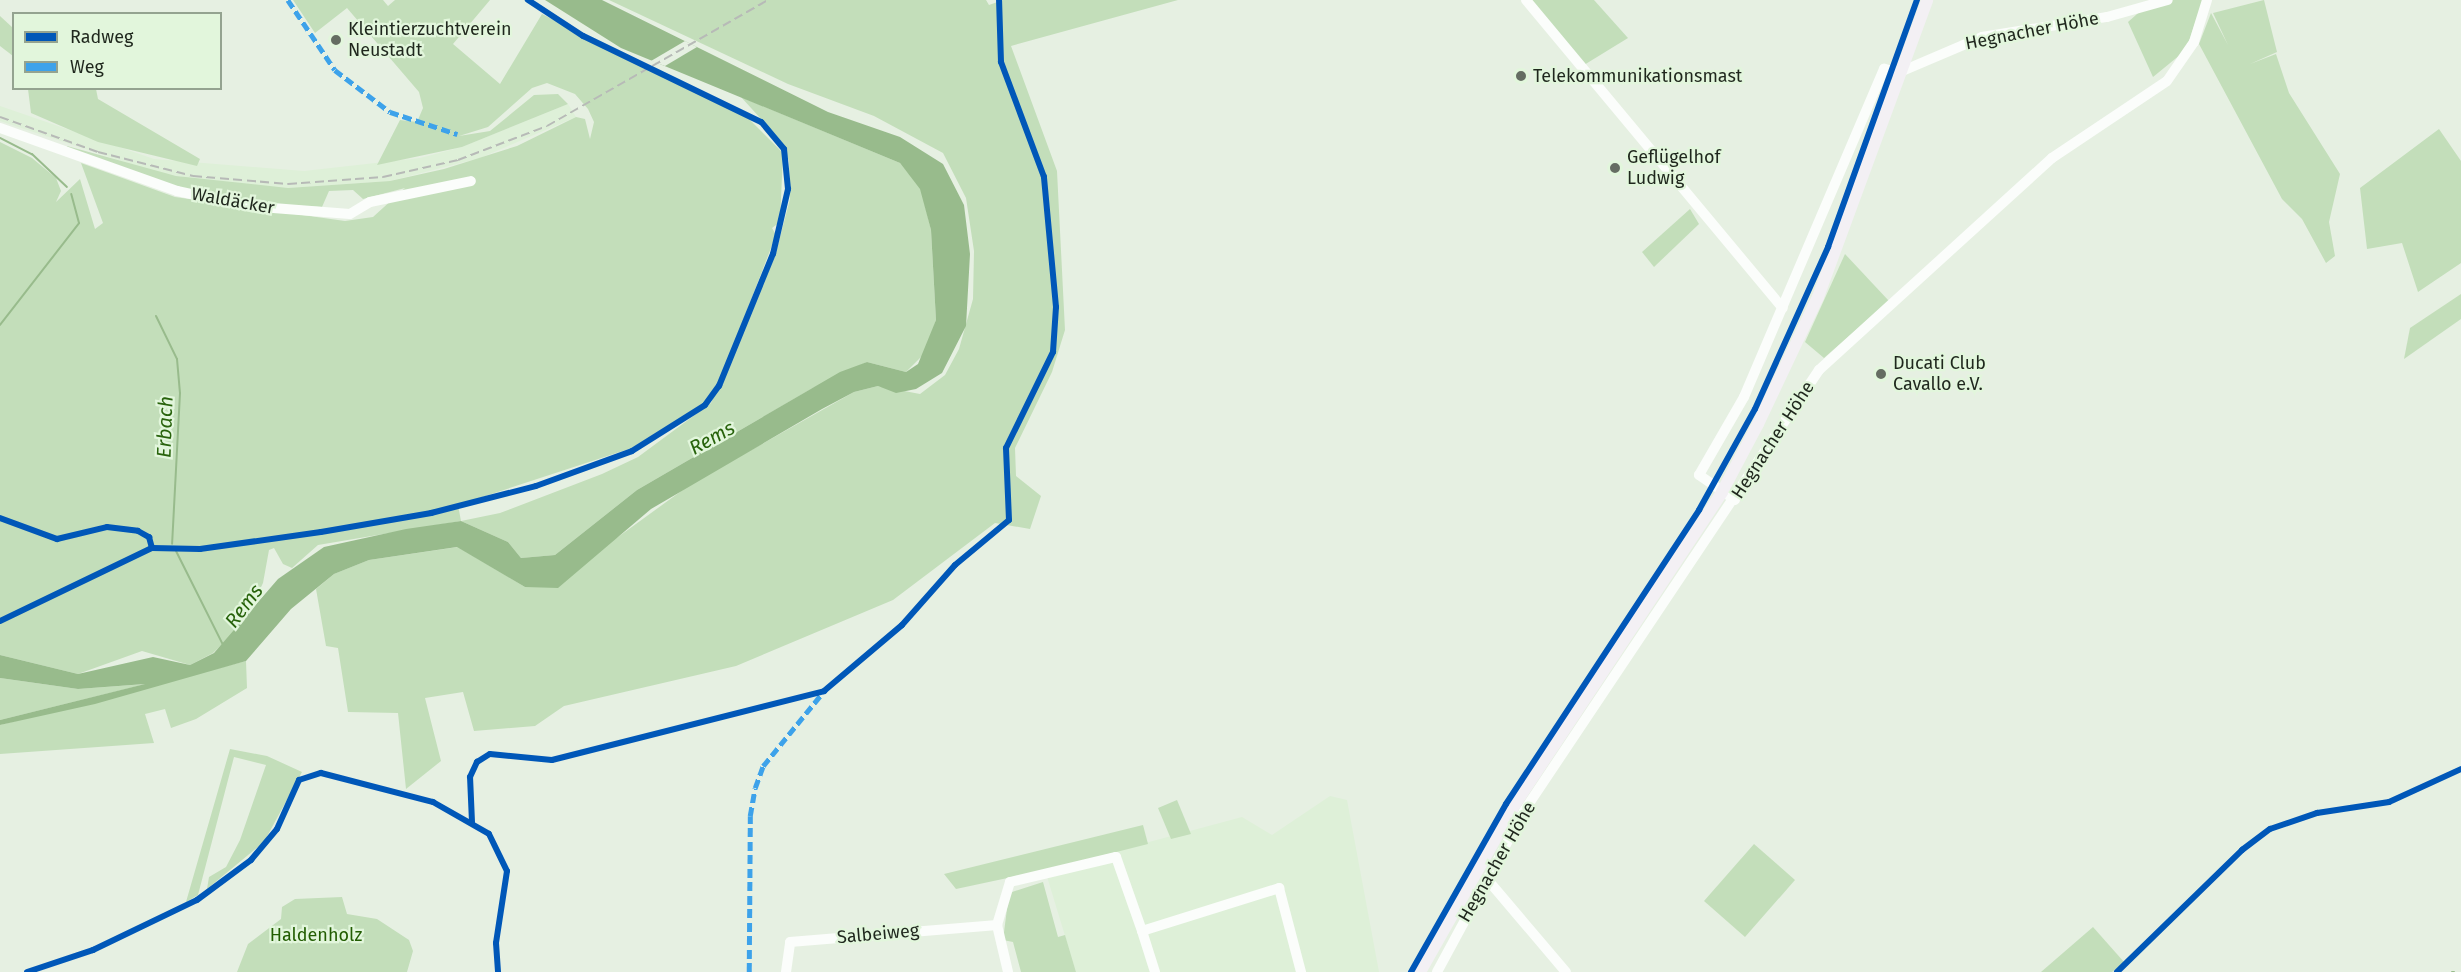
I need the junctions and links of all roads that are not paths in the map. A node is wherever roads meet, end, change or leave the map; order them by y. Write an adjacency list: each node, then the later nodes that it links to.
1 (1526, 0): 8 (street)
2 (1928, 0): 5 (main road, Hegnacher Höhe)
3 (2168, 0): 5 (street, Hegnacher Höhe)
4 (2207, 0): 10 (street, Hegnacher Höhe)
5 (1900, 72): 8 (street); 9 (main road, Hegnacher Höhe)
6 (0, 128): 7 (street, Waldäcker)
7 (471, 182)
8 (1783, 308): 9 (street)
9 (1722, 492): 10 (street); 11 (main road, Hegnacher Höhe)
10 (1735, 500): 12 (street, Hegnacher Höhe)
11 (1475, 869): 12 (street); 19 (main road, Hegnacher Höhe)
12 (1490, 882): 20 (street, Hegnacher Höhe); 21 (street)
13 (997, 925): 14 (street); 15 (street, Salbeiweg); 16 (street)
14 (1142, 931): 17 (street); 18 (street)
15 (786, 972)
16 (1008, 972)
17 (1155, 972)
18 (1301, 972)
19 (1420, 972)
20 (1437, 972)
21 (1566, 972)

